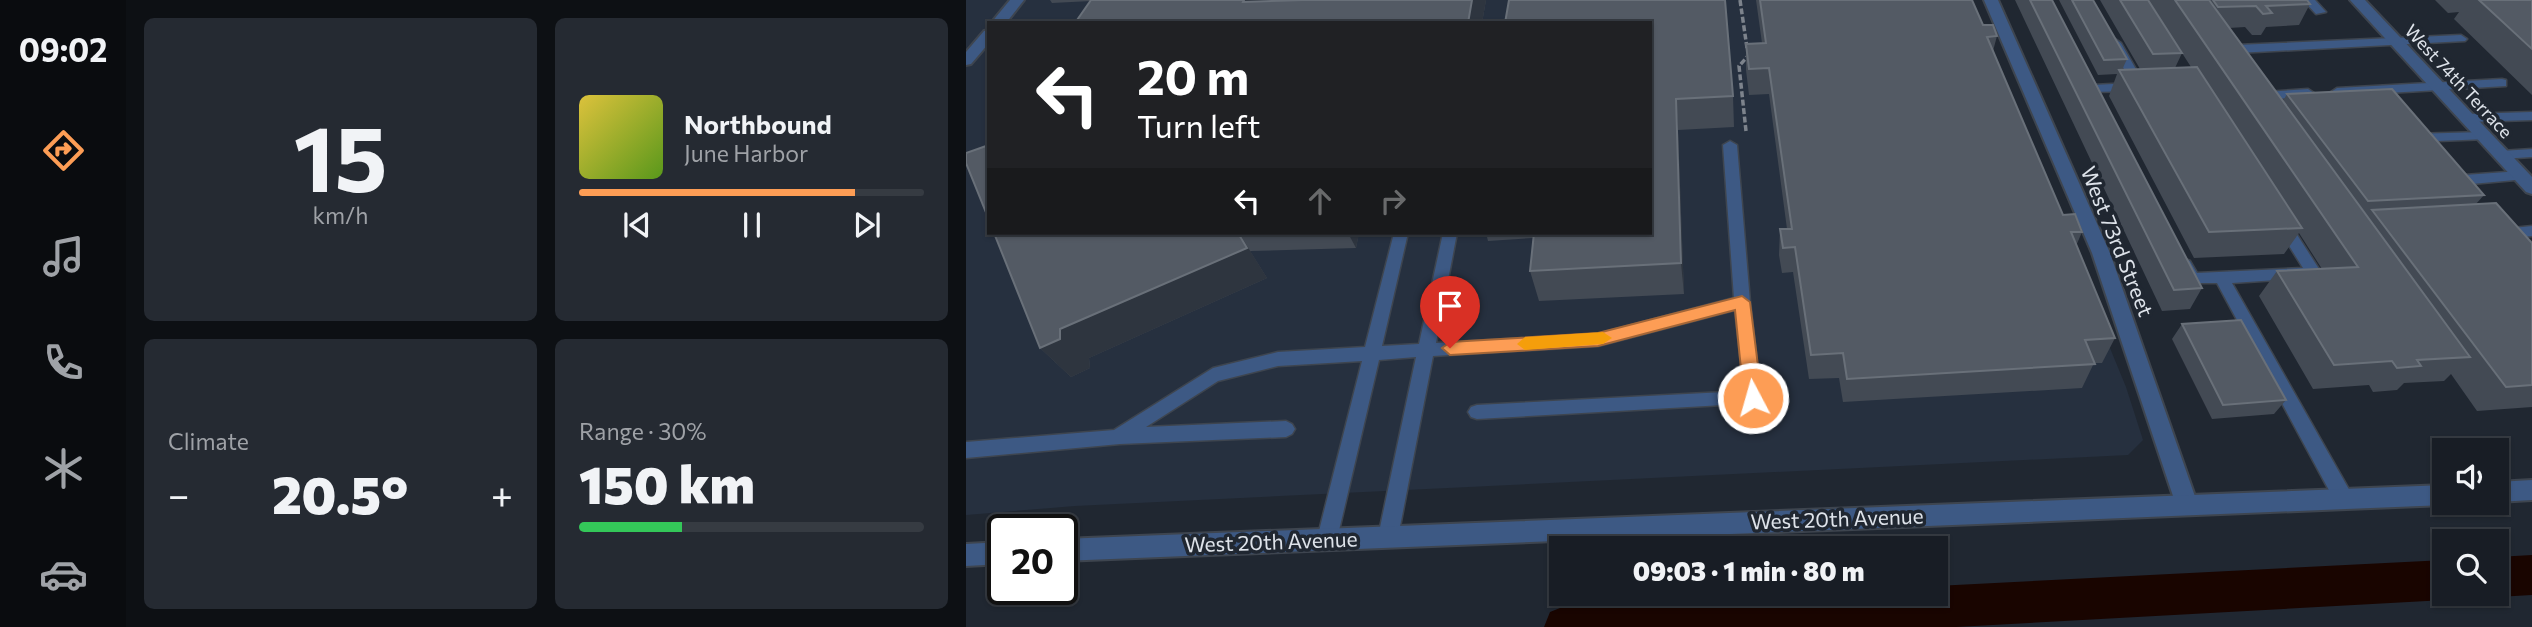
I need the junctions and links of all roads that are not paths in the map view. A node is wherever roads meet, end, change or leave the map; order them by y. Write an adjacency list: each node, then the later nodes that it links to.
1 (1017, 0): 6 (street)
2 (1991, 0): 44 (street, West 73rd Street)
3 (2309, 0): 5 (lane)
4 (2357, 0): 10 (street, West 74th Terrace)
5 (2320, 12)
6 (1000, 21)
7 (2108, 33): 15 (lane)
8 (987, 36): 12 (street)
9 (2461, 39): 10 (lane)
10 (2397, 43): 11 (lane); 14 (street, West 74th Terrace)
11 (2237, 48)
12 (966, 61)
13 (2502, 83): 14 (lane)
14 (2438, 87): 16 (lane); 18 (street, West 74th Terrace)
15 (2093, 89)
16 (2265, 96)
17 (2532, 116): 18 (lane)
18 (2467, 118): 19 (street, West 74th Terrace)
19 (2483, 136): 20 (lane); 23 (street, West 74th Terrace)
20 (2407, 138)
21 (1730, 145): 33 (lane)
22 (2532, 153): 23 (lane)
23 (2501, 155): 25 (street, West 74th Terrace)
24 (2443, 181): 25 (lane)
25 (2527, 182)
26 (2272, 206): 32 (lane)
27 (2532, 231): 30 (lane)
28 (1401, 235): 35 (lane)
29 (1450, 235): 34 (lane)
30 (2489, 235)
31 (2180, 256): 32 (lane)
32 (2222, 278): 43 (lane)
33 (1742, 302): 34 (lane); 36 (lane)
34 (1425, 350): 35 (lane); 45 (lane)
35 (1373, 353): 38 (lane); 46 (lane)
36 (1478, 412)
37 (1286, 429): 38 (lane)
38 (1117, 436): 39 (lane)
39 (966, 450)
40 (2532, 490): 41 (street)
41 (2509, 491)
42 (2432, 496): 43 (street, West 20th Avenue)
43 (2344, 499): 44 (street, West 20th Avenue)
44 (2187, 505): 45 (street, West 20th Avenue)
45 (1388, 537): 46 (street, West 20th Avenue)
46 (1327, 539): 47 (street, West 20th Avenue)
47 (1078, 549)
48 (987, 554): 49 (street)
49 (966, 555)

